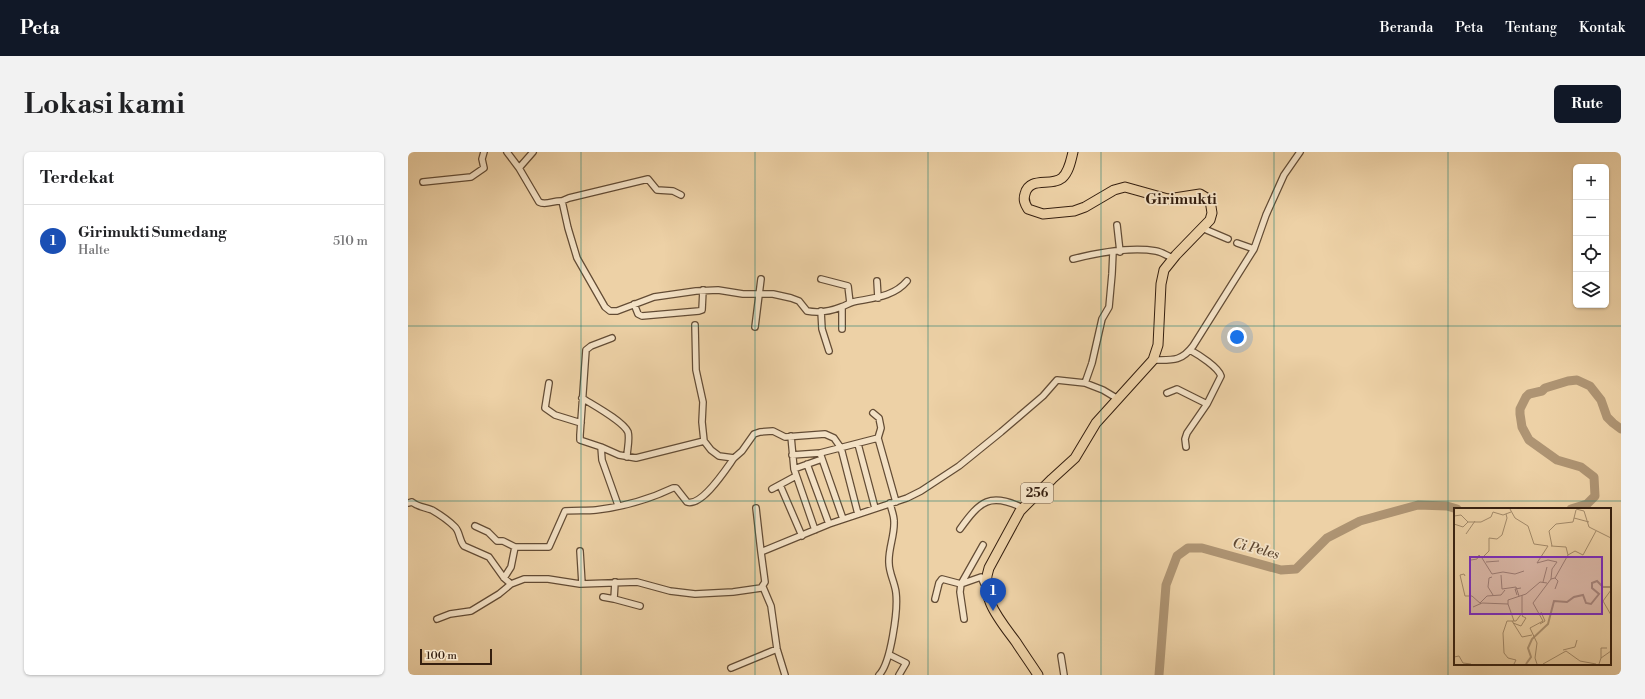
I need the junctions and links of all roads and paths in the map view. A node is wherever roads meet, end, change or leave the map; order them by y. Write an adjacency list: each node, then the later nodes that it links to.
1 (484, 152): 7 (street)
2 (507, 152): 6 (street)
3 (533, 152): 6 (street)
4 (1073, 152): 11 (main road, 256)
5 (1300, 152): 14 (street)
6 (519, 168): 9 (street)
7 (423, 182)
8 (681, 195): 9 (street)
9 (562, 201): 27 (street)
10 (1118, 225): 16 (street)
11 (1202, 228): 12 (street); 17 (main road, 256)
12 (1228, 239)
13 (1237, 243): 14 (street)
14 (1254, 249): 34 (street)
15 (1113, 252): 16 (street); 18 (street); 38 (street)
16 (1120, 252): 17 (street)
17 (1173, 258): 36 (main road, 256)
18 (1073, 259)
19 (761, 279): 24 (street)
20 (821, 279): 26 (street)
21 (877, 281): 25 (street)
22 (907, 281): 25 (street)
23 (703, 290): 24 (street); 27 (street); 27 (street)
24 (759, 294): 29 (street); 31 (street)
25 (878, 298): 26 (street)
26 (850, 303): 28 (street)
27 (634, 304)
28 (842, 307): 29 (street); 32 (street)
29 (821, 311): 35 (street)
30 (695, 325): 47 (street)
31 (755, 327)
32 (842, 329)
33 (612, 338): 40 (street)
34 (1190, 350): 36 (street); 42 (street)
35 (829, 351)
36 (1152, 360): 41 (main road, 256)
37 (549, 383): 44 (street)
38 (1085, 383): 41 (street); 61 (street)
39 (1167, 393): 42 (street)
40 (582, 398): 44 (street); 54 (street)
41 (1118, 399): 66 (main road, 256)
42 (1207, 404): 49 (street)
43 (873, 413): 46 (street)
44 (581, 423): 50 (street)
45 (791, 436): 51 (street); 52 (street); 55 (street)
46 (878, 438): 48 (street); 61 (street)
47 (704, 441): 54 (street); 55 (street)
48 (858, 444): 51 (street); 65 (street)
49 (1186, 446)
50 (601, 447): 54 (street); 63 (street)
51 (841, 448): 53 (street); 67 (street)
52 (792, 455): 53 (street); 57 (street)
53 (821, 456): 56 (street); 68 (street)
54 (627, 457)
55 (734, 458): 63 (street)
56 (807, 464): 57 (street); 69 (street)
57 (794, 469): 58 (street)
58 (796, 476): 59 (street); 72 (street)
59 (780, 485): 60 (street); 73 (street)
60 (772, 489)
61 (893, 502): 65 (street); 92 (street)
62 (408, 503): 78 (street)
63 (618, 506): 75 (street)
64 (756, 508): 77 (street)
65 (875, 508): 67 (street)
66 (1023, 508): 71 (street); 84 (main road, 256)
67 (858, 514): 68 (street)
68 (843, 519): 69 (street)
69 (828, 524): 72 (street)
70 (475, 526): 75 (street)
71 (960, 529)
72 (814, 530): 73 (street)
73 (802, 536): 77 (street)
74 (984, 545): 82 (street)
75 (515, 547): 78 (street)
76 (580, 551): 81 (street)
77 (761, 552): 83 (street)
78 (504, 578): 80 (street)
79 (615, 582): 81 (street); 83 (street); 86 (street)
80 (511, 584): 81 (street); 89 (street)
81 (582, 584)
82 (961, 584): 84 (street); 87 (street); 90 (street)
83 (763, 587): 91 (street)
84 (986, 587): 98 (main road, 256)
85 (603, 597): 86 (street)
86 (614, 599): 88 (street)
87 (935, 599)
88 (640, 606)
89 (437, 619)
90 (964, 619)
91 (777, 649): 94 (street); 95 (street)
92 (890, 655): 96 (street); 97 (street)
93 (1061, 656): 99 (street)
94 (731, 668)
95 (786, 675)
96 (879, 675)
97 (899, 675)
98 (1038, 675)
99 (1064, 675)

